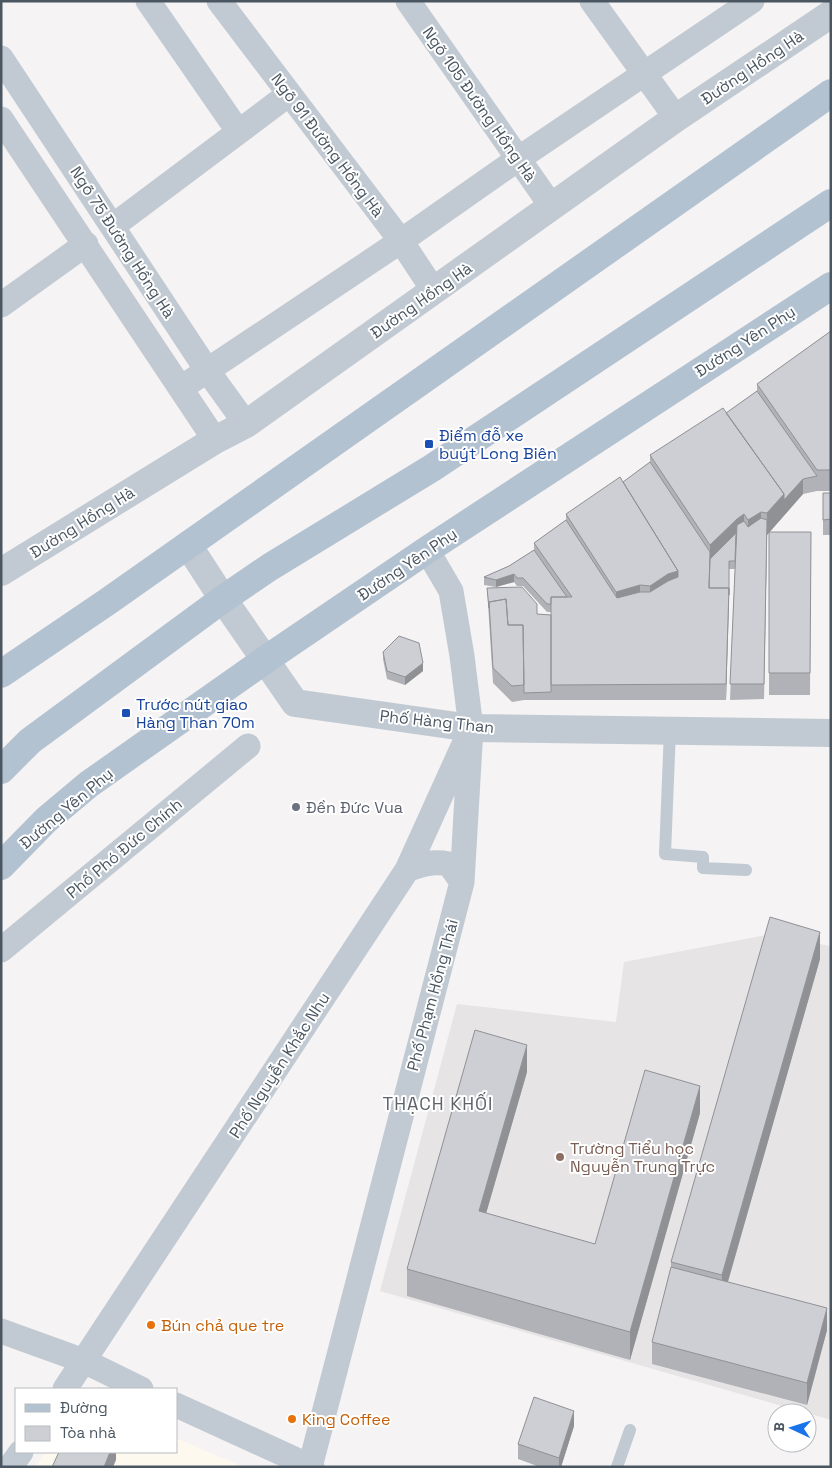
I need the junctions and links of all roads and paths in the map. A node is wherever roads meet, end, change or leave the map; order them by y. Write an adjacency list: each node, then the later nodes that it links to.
1 (148, 1): 13 (street)
2 (219, 1): 10 (street, Ngõ 91 Đường Hồng Hà)
3 (408, 1): 14 (street, Ngõ 105 Đường Hồng Hà)
4 (592, 1): 8 (street)
5 (752, 1): 8 (street)
6 (831, 14): 11 (street, Đường Hồng Hà)
7 (1, 58): 17 (street, Ngõ 75 Đường Hồng Hà)
8 (644, 74): 11 (street); 14 (street)
9 (831, 93): 27 (main road)
10 (289, 94): 13 (street); 18 (street, Ngõ 91 Đường Hồng Hà)
11 (676, 118): 16 (street, Đường Hồng Hà)
12 (1, 119): 19 (street, Ngõ 75 Đường Hồng Hà)
13 (238, 131): 17 (street)
14 (518, 159): 16 (street, Ngõ 105 Đường Hồng Hà); 18 (street)
15 (831, 203): 30 (main road)
16 (552, 207): 21 (street, Đường Hồng Hà)
17 (113, 226): 23 (street, Ngõ 75 Đường Hồng Hà)
18 (401, 241): 21 (street, Ngõ 91 Đường Hồng Hà); 23 (street)
19 (86, 244): 22 (street); 24 (street, Ngõ 75 Đường Hồng Hà)
20 (831, 286): 28 (main road, Đường Yên Phụ)
21 (434, 291): 25 (street, Đường Hồng Hà)
22 (1, 305)
23 (207, 370): 24 (street); 25 (street, Ngõ 75 Đường Hồng Hà)
24 (181, 388): 26 (street, Ngõ 75 Đường Hồng Hà)
25 (246, 424): 26 (street, Đường Hồng Hà)
26 (215, 440): 29 (street, Đường Hồng Hà)
27 (188, 545): 30 (street, Phố Hàng Than); 32 (main road)
28 (427, 550): 31 (main road, Đường Yên Phụ); 33 (street, Phố Phạm Hồng Thái)
29 (1, 572)
30 (223, 599): 31 (street, Phố Hàng Than); 37 (main road)
31 (265, 660): 33 (street, Phố Hàng Than); 38 (main road, Đường Yên Phụ)
32 (1, 674)
33 (471, 728): 34 (street, Phố Hàng Than); 39 (street, Phố Nguyễn Khắc Nhu); 41 (street, Phố Phạm Hồng Thái)
34 (670, 730): 35 (street, Phố Hàng Than); 40 (lane)
35 (831, 733)
36 (248, 746): 42 (street, Phố Phó Đức Chính)
37 (1, 770)
38 (1, 866)
39 (407, 870): 41 (street); 44 (street, Phố Nguyễn Khắc Nhu)
40 (746, 870)
41 (462, 882): 51 (street, Phố Phạm Hồng Thái)
42 (1, 950)
43 (1, 1331): 44 (street)
44 (84, 1362): 45 (street, Phố Nguyễn Khắc Nhu); 46 (street)
45 (66, 1388)
46 (139, 1388)
47 (178, 1406): 51 (street)
48 (630, 1430): 52 (lane)
49 (20, 1453): 50 (street)
50 (10, 1467)
51 (311, 1467)
52 (617, 1467)

